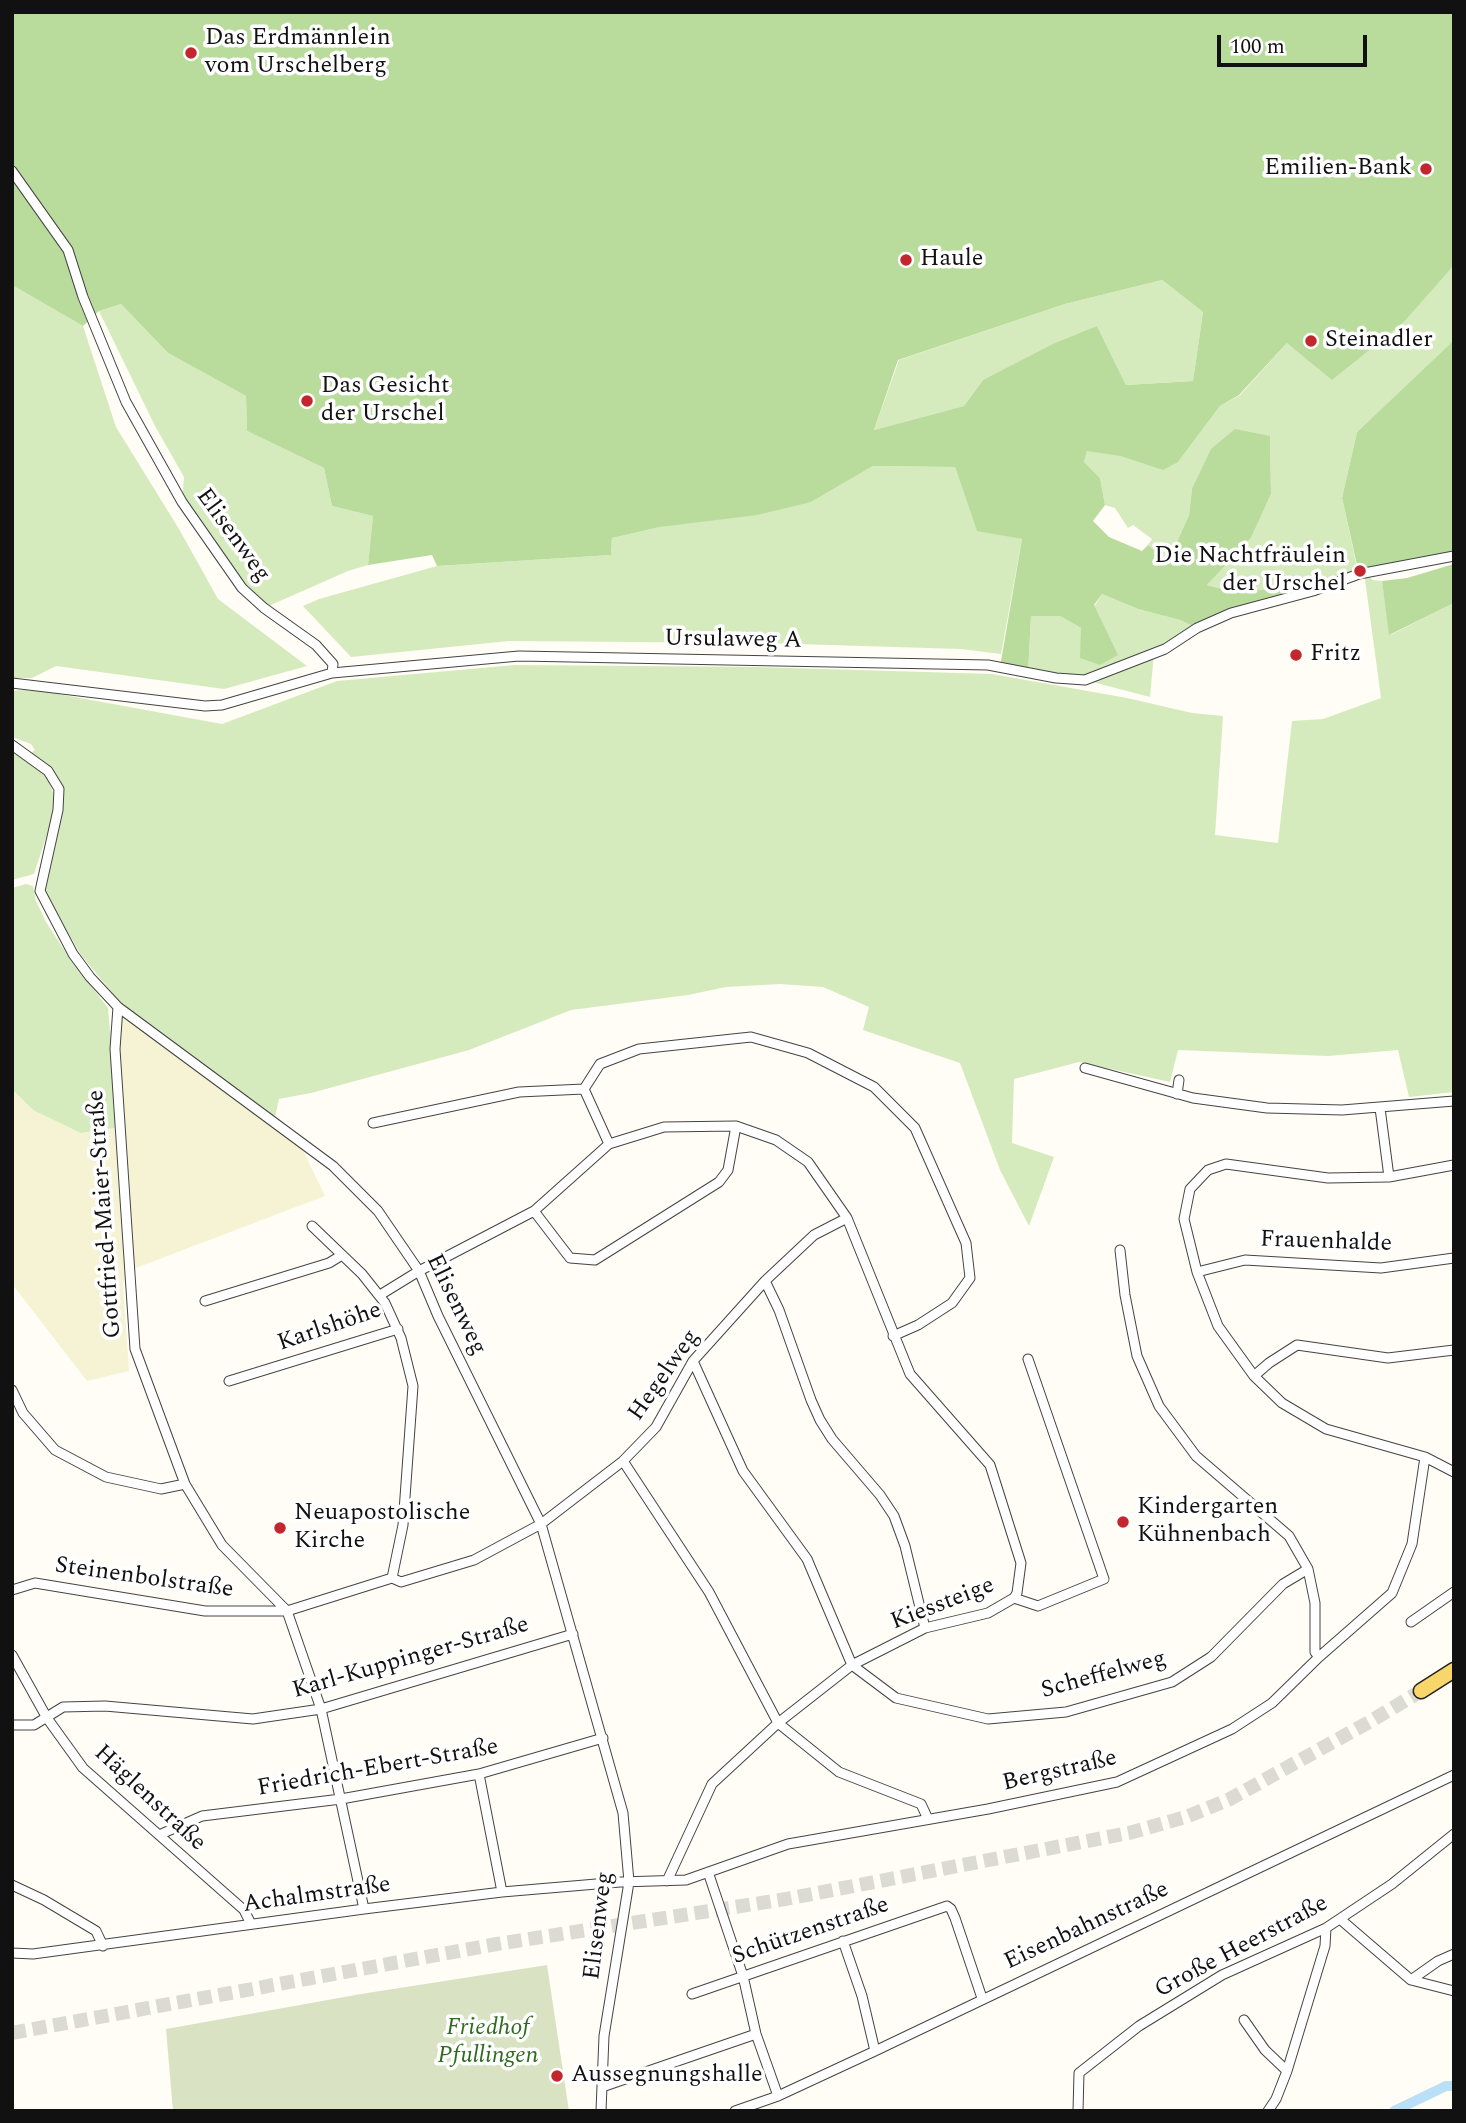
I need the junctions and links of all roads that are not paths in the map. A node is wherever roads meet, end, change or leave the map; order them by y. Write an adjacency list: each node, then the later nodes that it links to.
1 (12, 171): 3 (street, Elisenweg)
2 (1454, 556): 3 (street, Ursulaweg A)
3 (332, 673): 4 (street)
4 (12, 683)
5 (12, 745): 6 (street, Elisenweg)
6 (118, 1007): 24 (street, Elisenweg); 40 (street, Gottfried-Maier-Straße)
7 (1085, 1068): 10 (street)
8 (1179, 1080): 10 (street)
9 (584, 1089): 13 (street); 15 (street); 30 (street)
10 (1177, 1094): 12 (street)
11 (1454, 1101): 12 (street)
12 (1380, 1108): 17 (street)
13 (373, 1123)
14 (736, 1126): 15 (street); 18 (street); 19 (street)
15 (609, 1144): 18 (street)
16 (1454, 1165): 17 (street)
17 (1389, 1177): 25 (street)
18 (534, 1211): 24 (street)
19 (847, 1218): 26 (street, Hegelweg); 30 (street)
20 (312, 1226): 22 (street, Karlshöhe)
21 (1120, 1250): 42 (street)
22 (342, 1255): 27 (street, Karlshöhe); 28 (street)
23 (1454, 1258): 25 (street, Frauenhalde)
24 (419, 1271): 27 (street); 41 (street, Elisenweg)
25 (1197, 1272): 34 (street)
26 (765, 1281): 33 (street, Hegelweg); 49 (street)
27 (380, 1295): 29 (street, Karlshöhe)
28 (205, 1301)
29 (398, 1329): 35 (street, Karlshöhe); 43 (street)
30 (893, 1336): 46 (street)
31 (1454, 1350): 34 (street)
32 (1028, 1359): 46 (street, Kiessteige)
33 (693, 1361): 38 (street, Hegelweg); 53 (street)
34 (1254, 1376): 37 (street)
35 (229, 1381)
36 (12, 1390): 40 (street)
37 (1425, 1457): 39 (street); 52 (street, Bergstraße)
38 (623, 1461): 41 (street, Hegelweg); 58 (street)
39 (1454, 1472)
40 (186, 1484): 47 (street, Gottfried-Maier-Straße)
41 (541, 1524): 43 (street, Hegelweg); 50 (street, Elisenweg)
42 (1308, 1569): 52 (street); 53 (street, Scheffelweg)
43 (392, 1578): 47 (street, Steinenbolstraße)
44 (12, 1590): 47 (street, Steinenbolstraße)
45 (1454, 1592): 48 (street)
46 (1014, 1598): 49 (street, Kiessteige)
47 (287, 1611): 56 (street, Gottfried-Maier-Straße)
48 (1411, 1622)
49 (925, 1628): 53 (street, Kiessteige)
50 (573, 1634): 56 (street, Karl-Kuppinger-Straße); 60 (street, Elisenweg)
51 (12, 1655): 57 (street, Häglenstraße)
52 (1319, 1657): 64 (street, Bergstraße)
53 (852, 1665): 58 (street, Kiessteige)
54 (1454, 1670): 55 (main road)
55 (1421, 1691)
56 (321, 1709): 57 (street, Karl-Kuppinger-Straße); 63 (street, Gottfried-Maier-Straße)
57 (47, 1718): 59 (street, Karl-Kuppinger-Straße); 66 (street, Häglenstraße)
58 (778, 1723): 64 (street); 68 (street, Kiessteige)
59 (12, 1725)
60 (603, 1738): 61 (street, Friedrich-Ebert-Straße); 69 (street, Elisenweg)
61 (479, 1774): 63 (street, Friedrich-Ebert-Straße); 71 (street)
62 (1454, 1775): 84 (street, Eisenbahnstraße)
63 (341, 1799): 66 (street, Friedrich-Ebert-Straße); 72 (street, Gottfried-Maier-Straße)
64 (928, 1819): 67 (street, Bergstraße)
65 (1454, 1834): 73 (street, Große Heerstraße)
66 (159, 1835): 74 (street, Häglenstraße)
67 (708, 1872): 68 (street, Bergstraße); 80 (street)
68 (667, 1881): 69 (street, Bergstraße)
69 (629, 1882): 71 (street, Achalmstraße); 89 (street, Elisenweg)
70 (12, 1885): 77 (street)
71 (502, 1892): 72 (street, Achalmstraße)
72 (364, 1909): 74 (street, Achalmstraße)
73 (1340, 1919): 75 (street, Große Heerstraße); 81 (street)
74 (251, 1924): 77 (street, Achalmstraße)
75 (1326, 1928): 88 (street); 93 (street, Große Heerstraße)
76 (843, 1941): 80 (street, Schützenstraße); 84 (street, Schützenstraße); 87 (street)
77 (103, 1945): 78 (street, Achalmstraße)
78 (12, 1953)
79 (1454, 1954): 81 (street)
80 (743, 1976): 83 (street, Schützenstraße); 86 (street)
81 (1411, 1980): 82 (street)
82 (1454, 1991)
83 (692, 1994)
84 (982, 1998): 87 (street, Eisenbahnstraße)
85 (1244, 2020): 88 (street)
86 (756, 2034): 89 (street); 90 (street)
87 (875, 2051): 90 (street, Eisenbahnstraße)
88 (1287, 2071): 94 (street)
89 (602, 2087): 91 (street, Elisenweg)
90 (778, 2096): 92 (street, Eisenbahnstraße)
91 (601, 2111)
92 (735, 2111)
93 (1078, 2111)
94 (1268, 2111)

